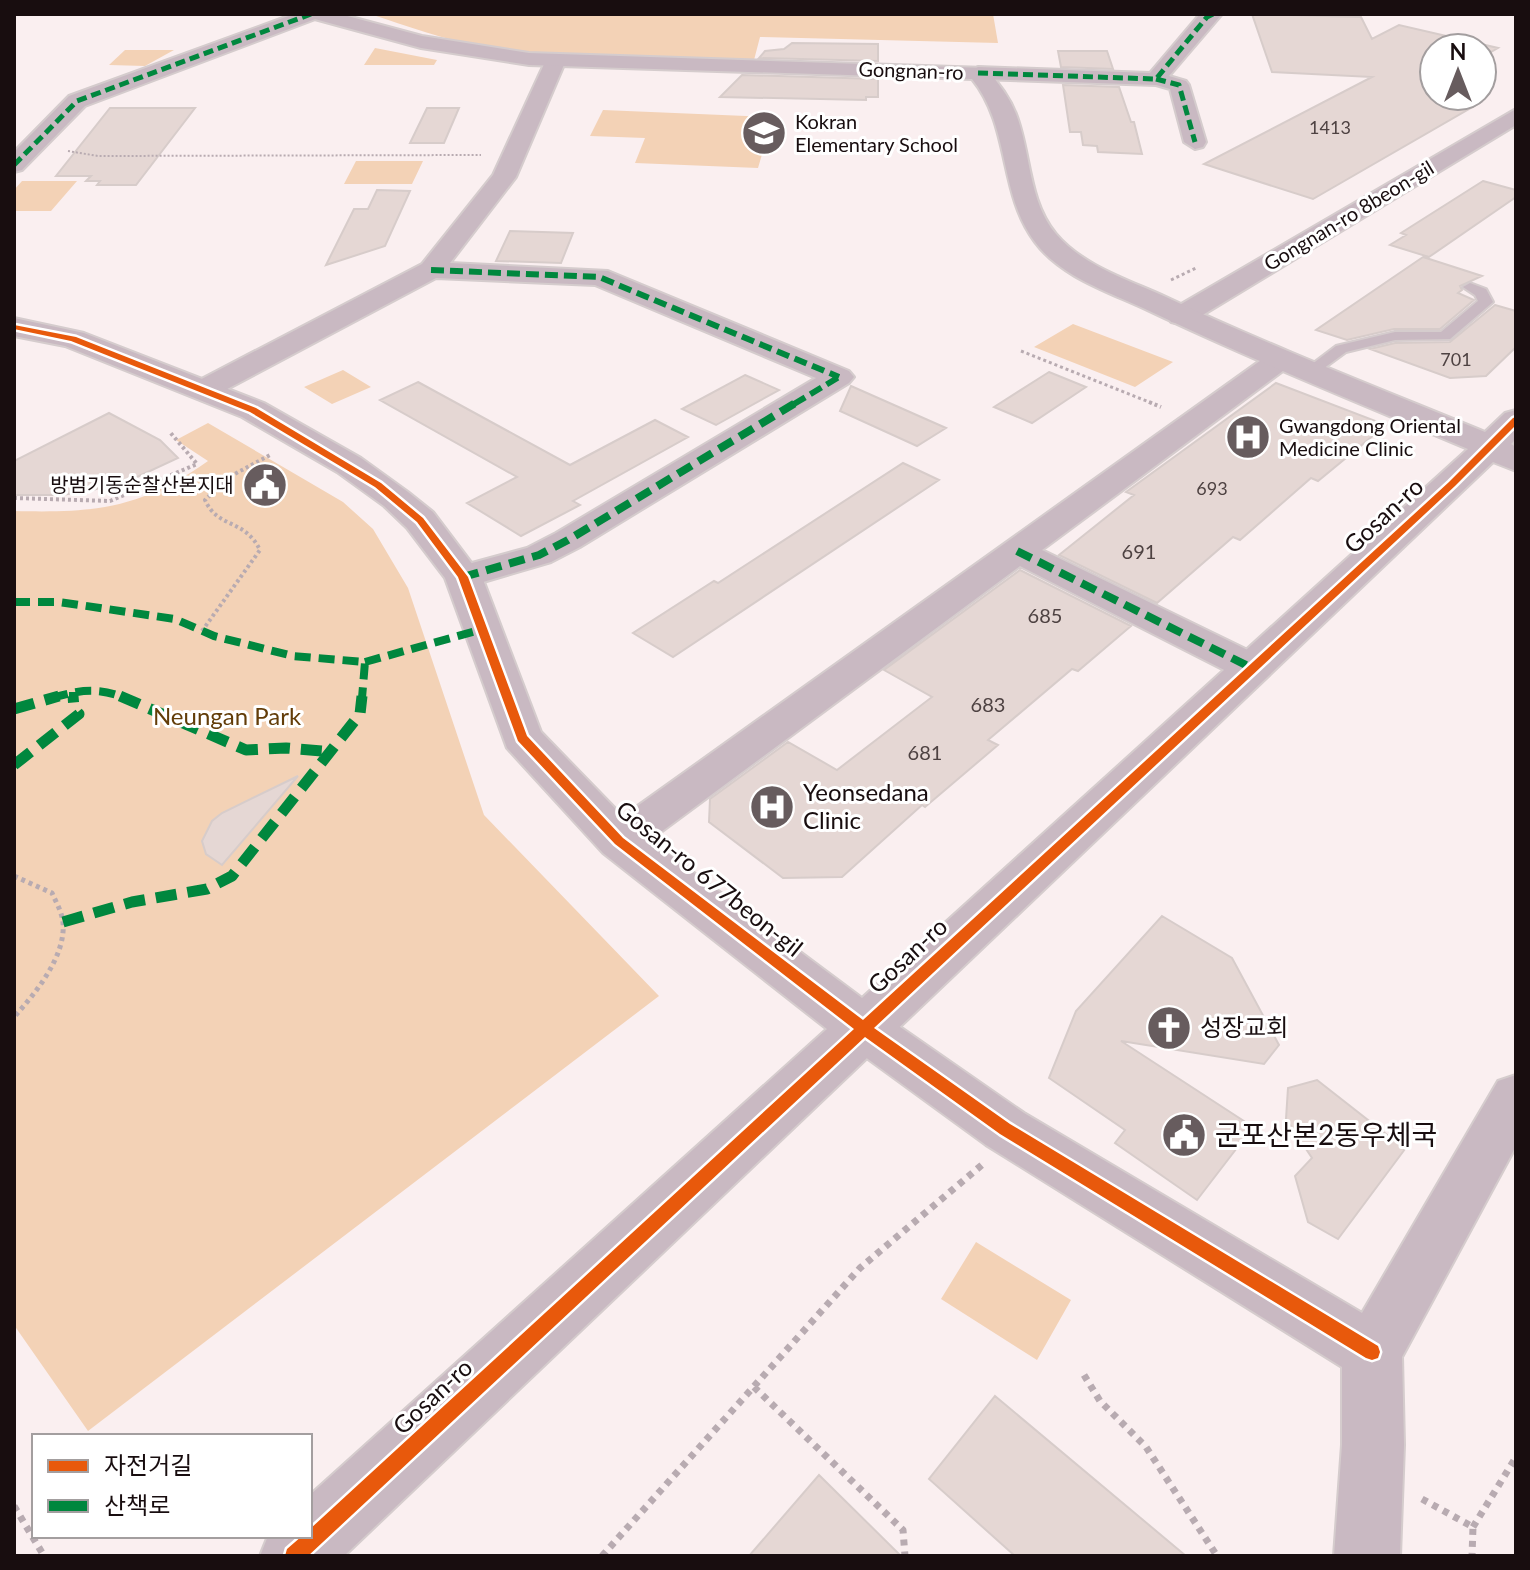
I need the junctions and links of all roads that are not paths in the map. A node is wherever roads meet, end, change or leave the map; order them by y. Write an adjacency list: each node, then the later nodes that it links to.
1 (311, 14): 9 (street)
2 (318, 14): 4 (street, Gongnan-ro)
3 (1213, 14): 6 (street)
4 (556, 60): 5 (street, Gongnan-ro); 10 (street)
5 (978, 73): 6 (street); 12 (street, Gongnan-ro)
6 (1156, 79): 8 (street)
7 (1516, 116): 12 (street, Gongnan-ro 8beon-gil)
8 (1195, 142)
9 (21, 158)
10 (431, 270): 15 (street); 18 (street)
11 (1470, 287): 14 (lane)
12 (1181, 316): 14 (street, Gongnan-ro)
13 (14, 327): 15 (street, Gosan-ro 677beon-gil)
14 (1296, 365): 16 (street, Gongnan-ro); 17 (street)
15 (203, 390): 18 (street, Gosan-ro 677beon-gil)
16 (1508, 443): 19 (street, Gosan-ro)
17 (1017, 551): 19 (street); 20 (street)
18 (463, 577): 20 (street, Gosan-ro 677beon-gil)
19 (1252, 668): 21 (street, Gosan-ro)
20 (619, 841): 21 (street, Gosan-ro 677beon-gil)
21 (863, 1028): 23 (street); 24 (street, Gosan-ro)
22 (1516, 1097): 23 (street)
23 (1372, 1352): 25 (street)
24 (294, 1556)
25 (1367, 1556)

